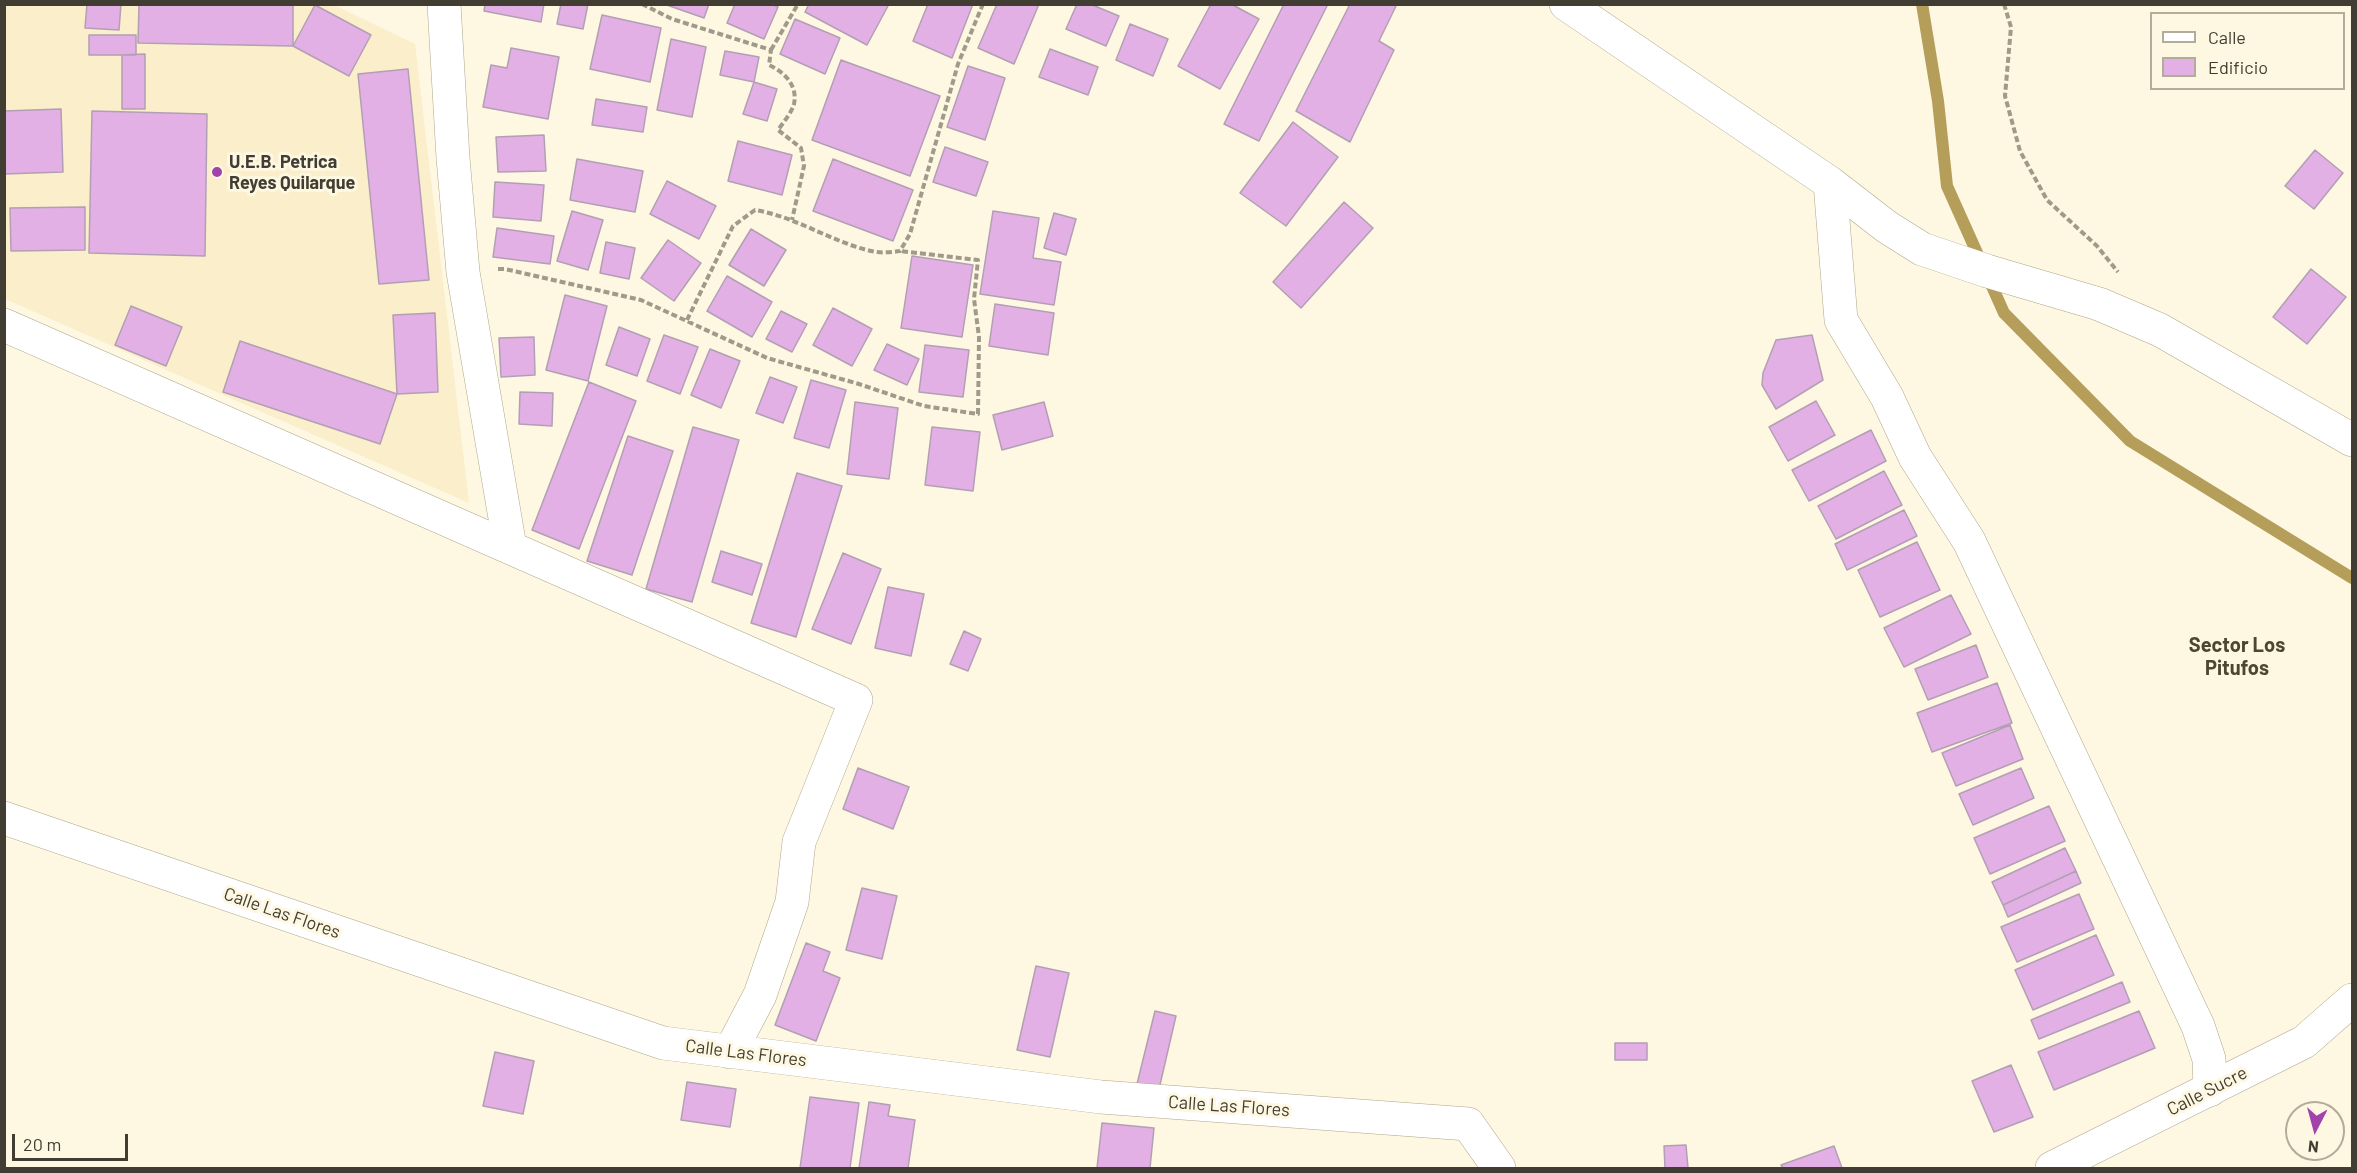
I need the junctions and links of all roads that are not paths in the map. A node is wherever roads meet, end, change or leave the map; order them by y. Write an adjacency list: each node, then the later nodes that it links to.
1 (444, 4): 6 (street)
2 (1566, 4): 3 (street)
3 (1830, 183): 5 (street); 10 (street)
4 (4, 325): 6 (street)
5 (2352, 440)
6 (510, 546): 9 (street)
7 (4, 818): 9 (street, Calle Las Flores)
8 (2352, 1000): 10 (street, Calle Sucre)
9 (730, 1052): 11 (street, Calle Las Flores)
10 (2210, 1090): 12 (street, Calle Sucre)
11 (1499, 1168)
12 (2052, 1168)

